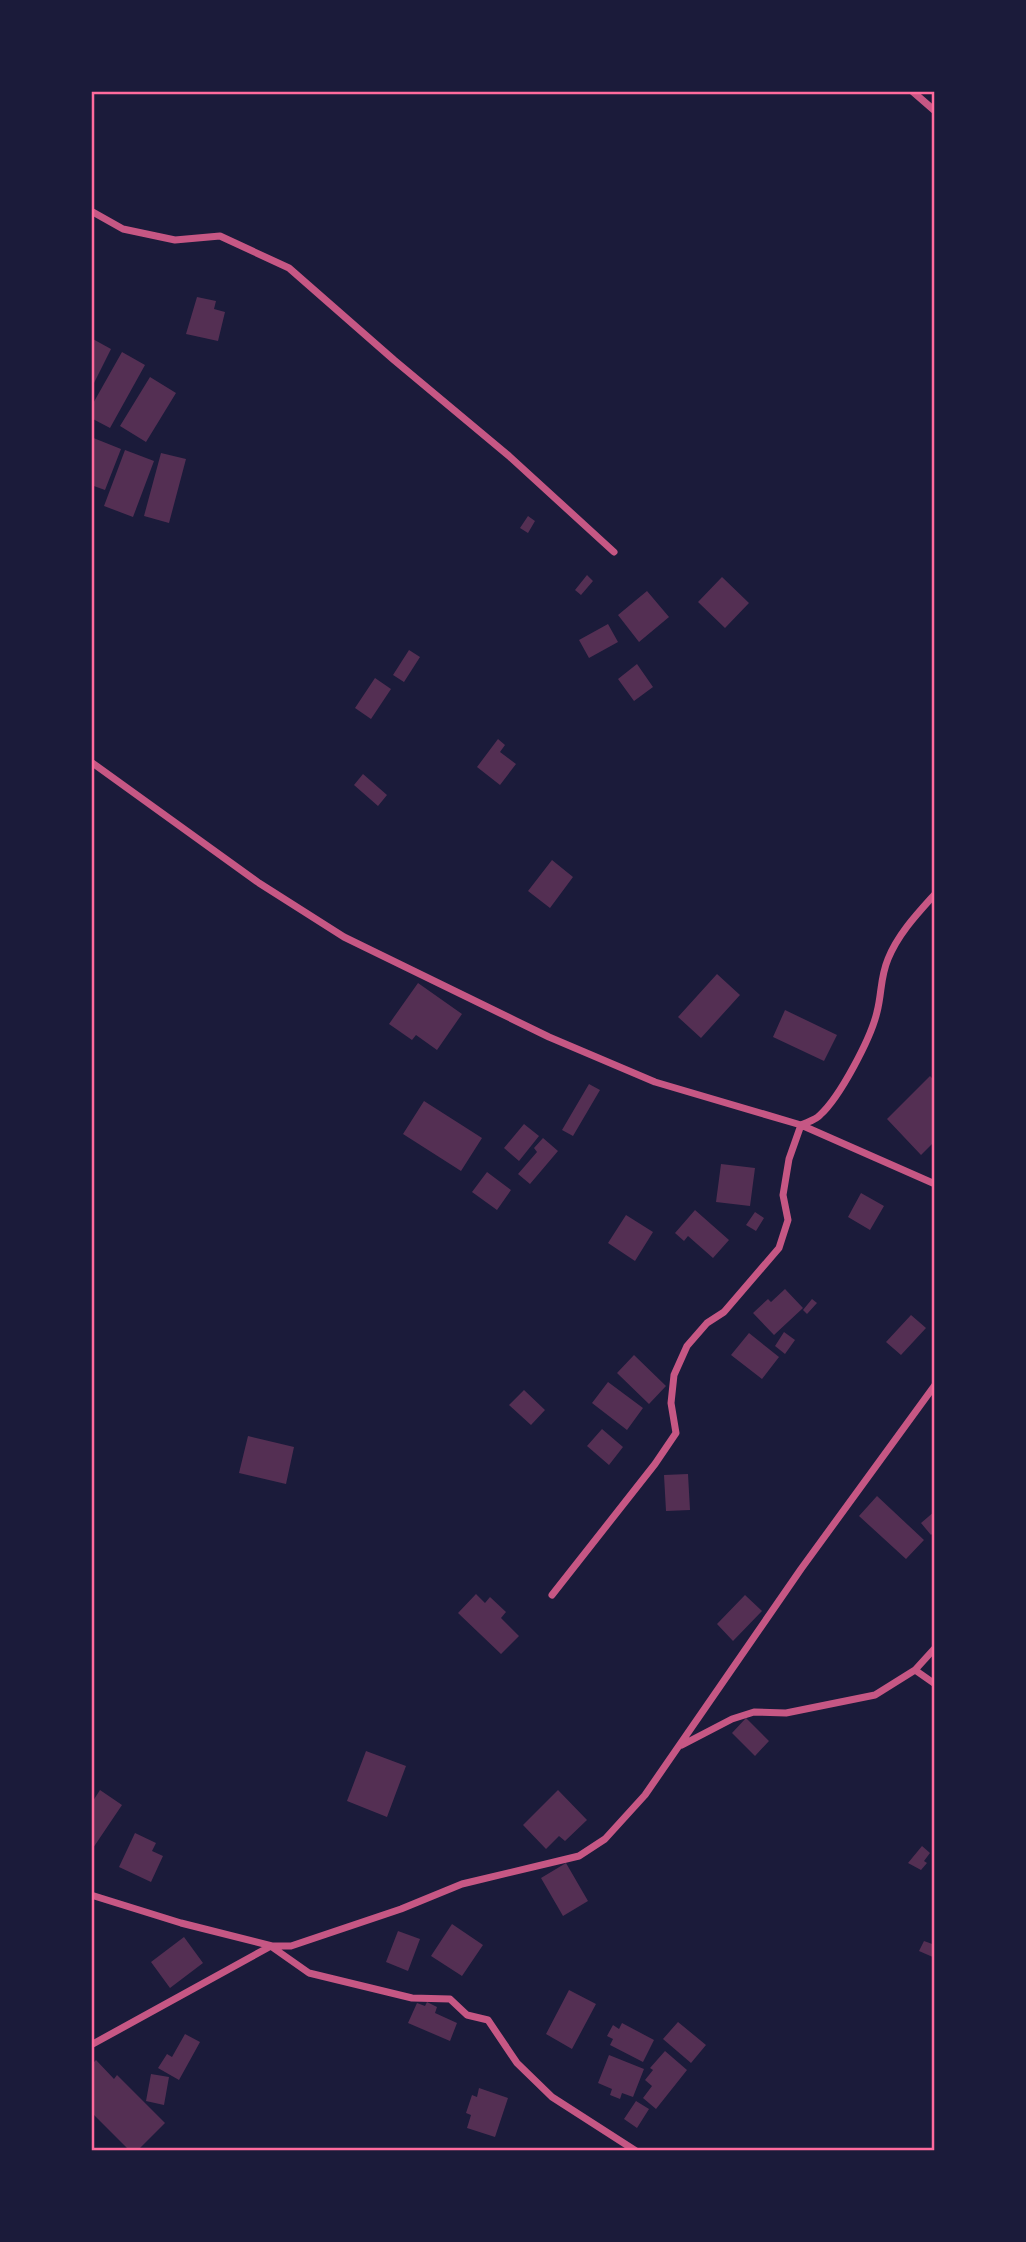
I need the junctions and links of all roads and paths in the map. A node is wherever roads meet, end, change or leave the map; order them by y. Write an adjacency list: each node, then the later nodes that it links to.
1 (912, 91): 2 (street)
2 (935, 111)
3 (91, 211): 4 (street)
4 (614, 552)
5 (91, 762): 7 (street)
6 (935, 894): 7 (street)
7 (801, 1125): 8 (street); 10 (street)
8 (935, 1184)
9 (935, 1385): 14 (street)
10 (552, 1595)
11 (935, 1648): 12 (street)
12 (915, 1670): 13 (street); 14 (street)
13 (935, 1684)
14 (681, 1745): 16 (street)
15 (91, 1895): 16 (street)
16 (272, 1946): 17 (street); 18 (street)
17 (91, 2045)
18 (636, 2151)

